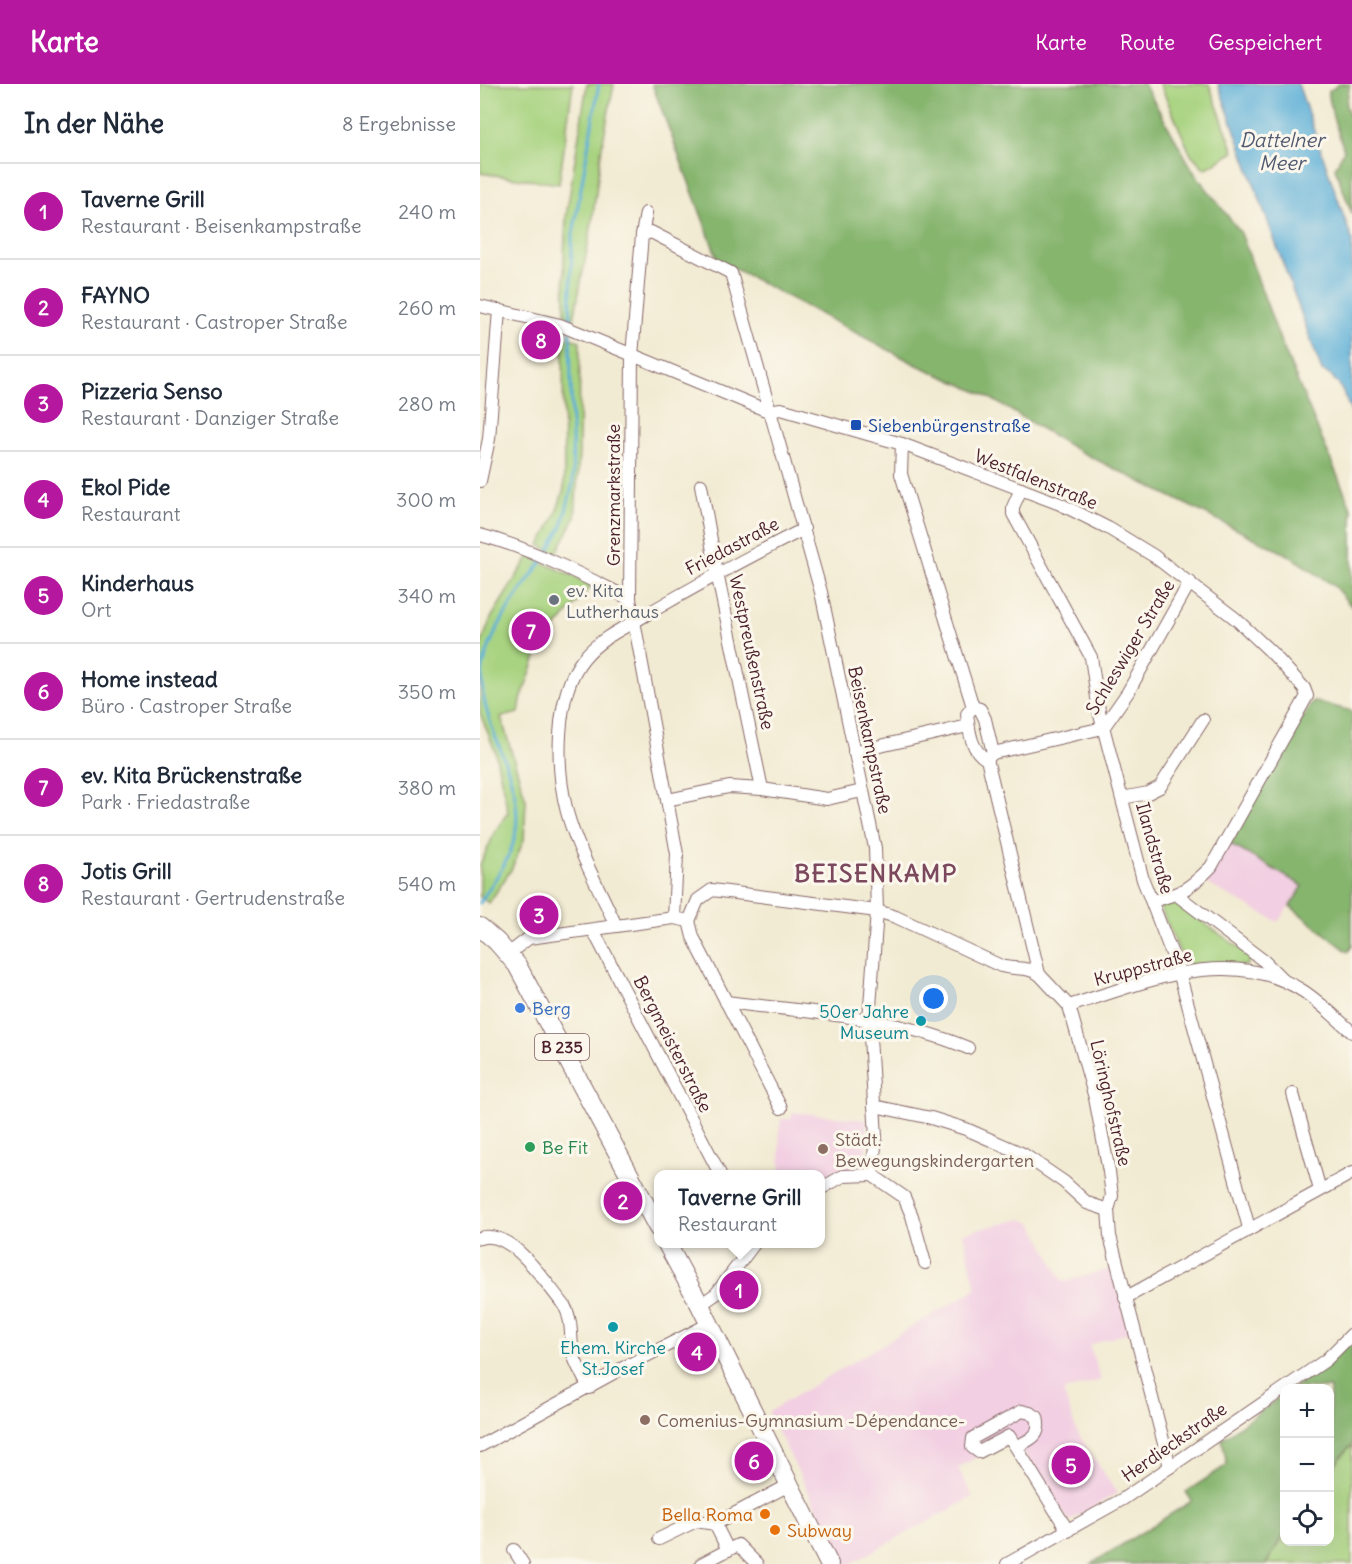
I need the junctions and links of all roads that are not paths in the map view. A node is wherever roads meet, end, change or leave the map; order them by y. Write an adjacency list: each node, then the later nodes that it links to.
1 (646, 213): 2 (street, Grenzmarkstraße)
2 (642, 235): 5 (street, Grenzmarkstraße); 6 (street)
3 (480, 306): 4 (street)
4 (499, 310): 5 (street); 8 (street)
5 (632, 356): 6 (street); 15 (street, Grenzmarkstraße)
6 (768, 411): 7 (street, Westfalenstraße); 11 (street, Beisenkampstraße)
7 (902, 444): 10 (street, Westfalenstraße); 17 (street, Löringhofstraße)
8 (480, 481)
9 (701, 486): 13 (street, Westpreußenstraße)
10 (1022, 489): 14 (street, Westfalenstraße); 20 (street, Ilandstraße)
11 (804, 529): 13 (street, Friedastraße); 21 (street, Beisenkampstraße)
12 (480, 535): 15 (street)
13 (717, 573): 16 (street, Friedastraße); 23 (street, Westpreußenstraße)
14 (1190, 582): 20 (street, Schleswiger Straße); 27 (street, Westfalenstraße)
15 (630, 599): 16 (street, Grenzmarkstraße)
16 (634, 622): 26 (street, Grenzmarkstraße); 32 (street, Friedastraße)
17 (972, 707): 19 (street, Löringhofstraße); 22 (street, Löringhofstraße)
18 (1203, 720): 25 (street)
19 (968, 726): 21 (street); 22 (street, Löringhofstraße)
20 (1103, 729): 22 (street, Schleswiger Straße); 25 (street, Ilandstraße)
21 (854, 752): 24 (street, Beisenkampstraße)
22 (990, 756): 37 (street, Löringhofstraße)
23 (762, 789): 24 (street); 26 (street)
24 (862, 791): 29 (street, Beisenkampstraße)
25 (1122, 798): 28 (street, Ilandstraße)
26 (667, 800): 30 (street, Grenzmarkstraße)
27 (1177, 895): 28 (street); 38 (street)
28 (1152, 902): 36 (street, Ilandstraße)
29 (877, 911): 31 (street); 37 (street); 41 (street, Beisenkampstraße)
30 (674, 918): 31 (street); 32 (street)
31 (689, 921): 39 (street)
32 (616, 926): 34 (street)
33 (480, 927): 35 (main road, B 235)
34 (593, 930): 35 (street); 47 (street, Bergmeisterstraße)
35 (508, 954): 53 (main road, B 235)
36 (1179, 972): 38 (street, Kruppstraße); 40 (street, Kruppstraße); 54 (street, Ilandstraße)
37 (1039, 974): 40 (street, Löringhofstraße)
38 (1284, 981): 42 (street, Kruppstraße)
39 (726, 1002): 41 (street); 46 (street)
40 (1069, 1006): 52 (street, Löringhofstraße)
41 (869, 1020): 43 (street); 45 (street, Beisenkampstraße)
42 (1352, 1032)
43 (968, 1048)
44 (1293, 1094): 51 (street)
45 (874, 1106): 49 (street, Beisenkampstraße); 52 (street)
46 (781, 1108)
47 (718, 1170)
48 (1352, 1173): 51 (street)
49 (872, 1175): 50 (street); 58 (street)
50 (825, 1186)
51 (1320, 1190): 54 (street)
52 (1108, 1210): 59 (street, Löringhofstraße)
53 (654, 1221)
54 (1249, 1228): 59 (street)
55 (480, 1238): 63 (street)
56 (669, 1248): 60 (main road)
57 (751, 1248): 60 (street)
58 (925, 1263)
59 (1125, 1298): 66 (street, Löringhofstraße)
60 (700, 1305): 61 (main road)
61 (709, 1324): 63 (street); 67 (main road)
62 (1352, 1334): 66 (street, Herdieckstraße)
63 (589, 1388): 64 (street)
64 (480, 1446)
65 (1016, 1447): 65 (street); 69 (street)
66 (1170, 1467): 69 (street, Herdieckstraße)
67 (789, 1485): 68 (street); 76 (main road)
68 (715, 1524): 70 (street); 72 (street)
69 (1068, 1531): 77 (street, Herdieckstraße)
70 (659, 1539)
71 (514, 1550): 73 (street)
72 (728, 1550): 74 (street); 75 (street)
73 (523, 1564)
74 (701, 1564)
75 (757, 1564)
76 (829, 1564)
77 (1007, 1564)

